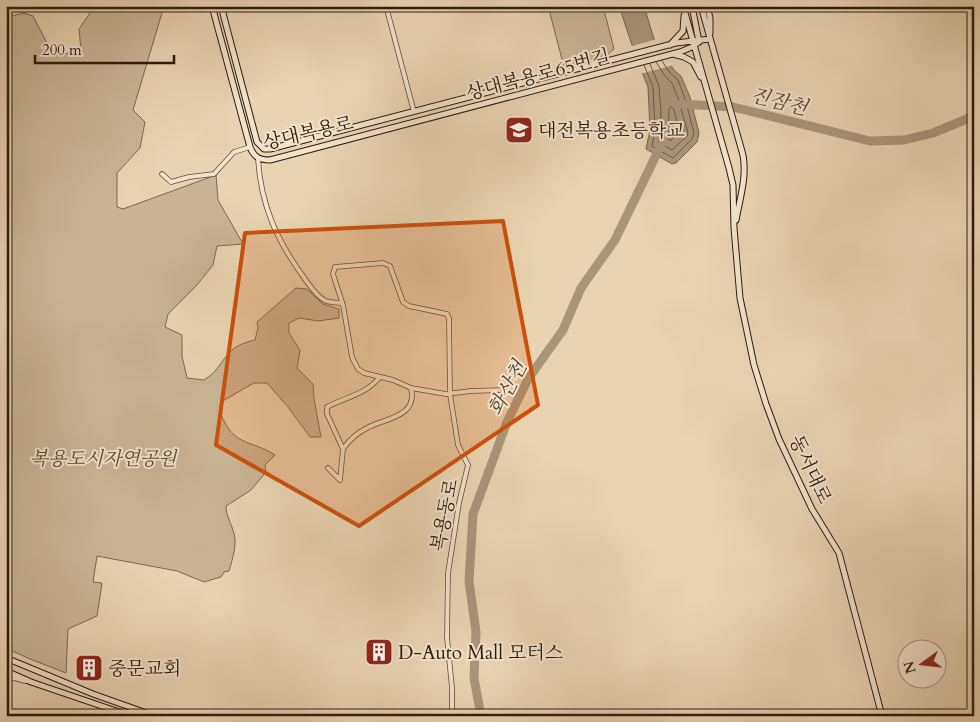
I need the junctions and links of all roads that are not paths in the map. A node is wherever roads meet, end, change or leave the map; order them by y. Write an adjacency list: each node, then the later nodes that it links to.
1 (212, 6): 16 (street, 상대복용로)
2 (222, 6): 14 (street, 상대복용로)
3 (386, 6): 13 (street)
4 (683, 6): 9 (street); 10 (street)
5 (692, 6): 10 (street)
6 (701, 6): 8 (street, 동서대로)
7 (707, 6): 8 (street)
8 (710, 39): 10 (street); 19 (street, 동서대로)
9 (673, 43): 10 (street, 상대복용로65번길); 13 (street, 상대복용로65번길)
10 (696, 43): 11 (street, 상대복용로65번길); 12 (street, 동서대로)
11 (672, 54): 12 (street); 15 (street, 상대복용로65번길)
12 (705, 82): 19 (street, 동서대로)
13 (414, 112): 14 (street, 상대복용로65번길)
14 (402, 115)
15 (404, 124): 17 (street, 상대복용로)
16 (250, 147): 17 (street, 상대복용로); 18 (street)
17 (258, 159): 20 (street)
18 (162, 174)
19 (734, 228): 36 (street, 동서대로)
20 (343, 305): 21 (street); 24 (street, 복용동로)
21 (380, 377): 22 (street); 25 (street)
22 (411, 388): 24 (street); 25 (street)
23 (504, 390): 24 (street)
24 (450, 394): 35 (street, 복용동로)
25 (343, 449): 26 (street)
26 (328, 468)
27 (6, 658): 32 (street)
28 (6, 671): 30 (street)
29 (6, 679): 30 (street)
30 (31, 682): 31 (street)
31 (95, 704): 33 (street); 34 (street)
32 (153, 715)
33 (117, 716)
34 (131, 716)
35 (452, 716)
36 (882, 716)

